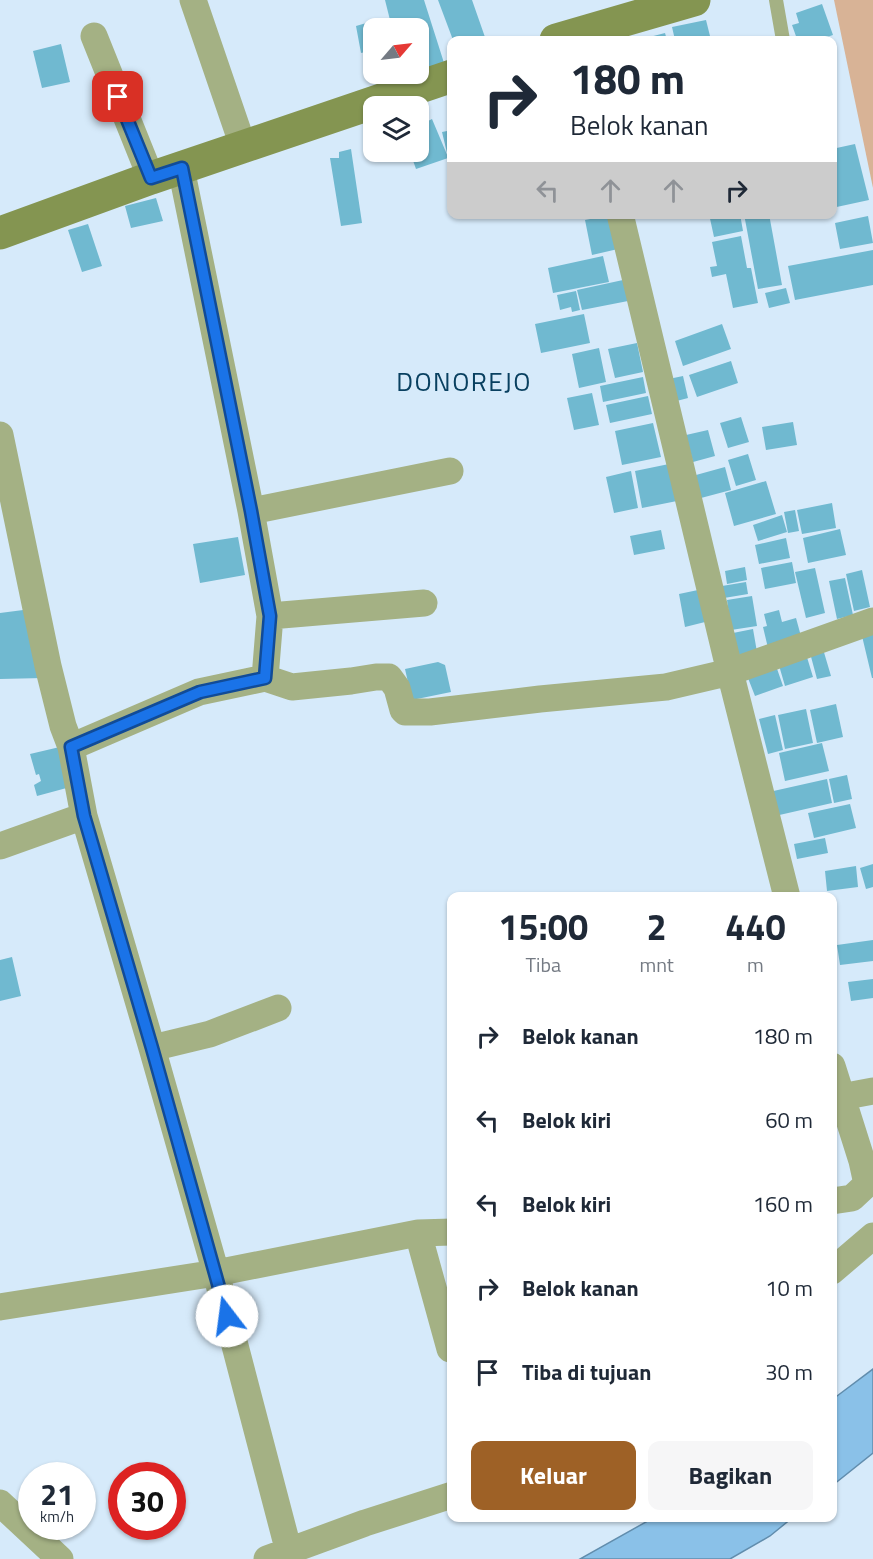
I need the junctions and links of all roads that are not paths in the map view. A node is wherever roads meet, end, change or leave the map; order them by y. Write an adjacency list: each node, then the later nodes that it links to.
1 (193, 0): 8 (street)
2 (694, 0): 5 (main road)
3 (776, 0): 6 (lane)
4 (94, 36): 10 (street)
5 (577, 36)
6 (782, 36)
7 (447, 78): 8 (main road)
8 (243, 146): 9 (main road)
9 (182, 168): 10 (main road); 15 (street)
10 (151, 178): 12 (main road)
11 (621, 219): 19 (street)
12 (0, 233)
13 (0, 435): 21 (street)
14 (450, 471): 15 (street)
15 (251, 511): 17 (street)
16 (424, 603): 17 (street)
17 (270, 616): 20 (street)
18 (873, 621): 19 (street)
19 (730, 672): 20 (street); 24 (street)
20 (265, 678): 21 (street)
21 (71, 747): 22 (street)
22 (84, 816): 23 (street); 26 (street)
23 (0, 846)
24 (786, 892)
25 (278, 1008): 26 (street)
26 (152, 1048): 35 (street)
27 (837, 1083): 29 (street)
28 (873, 1091): 29 (street)
29 (841, 1097): 30 (street)
30 (837, 1200)
31 (447, 1232): 32 (street)
32 (418, 1233): 35 (street); 37 (street)
33 (873, 1236): 34 (street)
34 (837, 1267)
35 (216, 1273): 36 (street); 40 (street)
36 (0, 1307)
37 (447, 1338)
38 (447, 1497): 40 (street)
39 (0, 1503): 41 (street)
40 (278, 1555)
41 (60, 1559)

